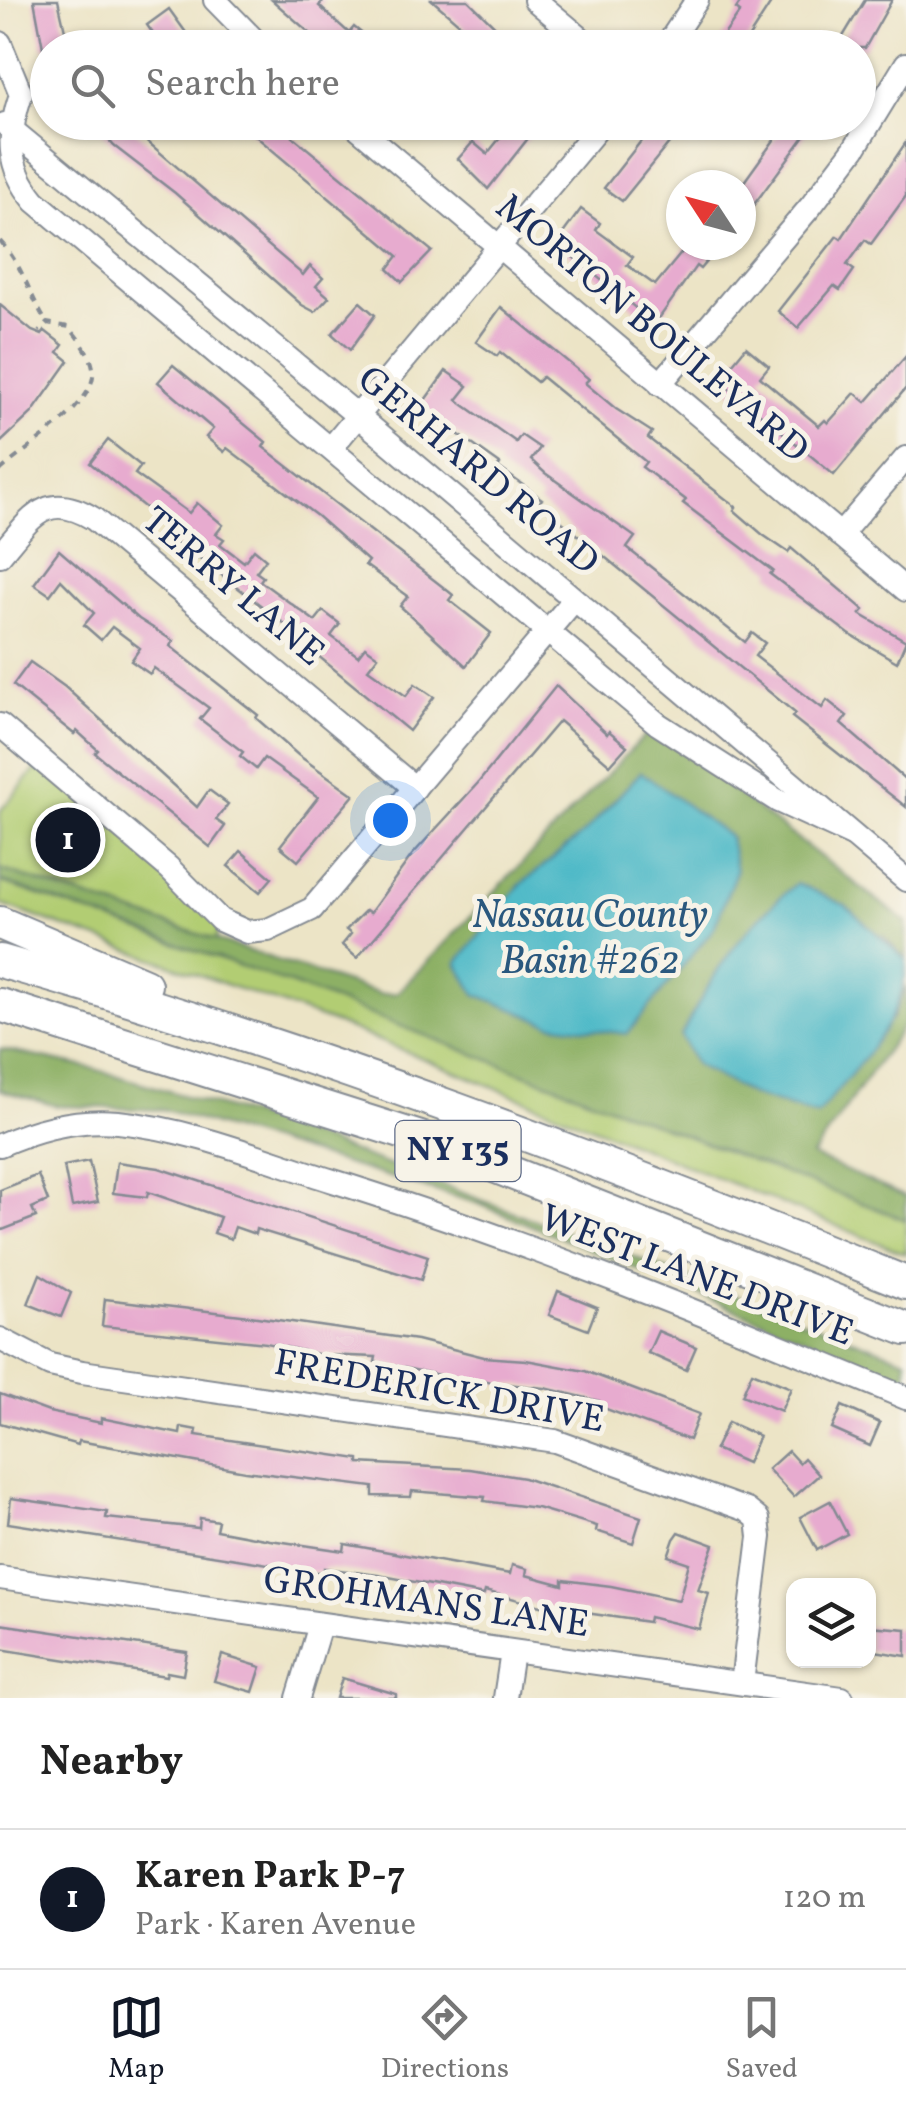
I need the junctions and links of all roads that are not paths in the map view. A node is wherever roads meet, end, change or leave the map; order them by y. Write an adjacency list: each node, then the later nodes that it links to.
1 (216, 0): 4 (street)
2 (535, 0): 5 (street)
3 (697, 0): 6 (street)
4 (245, 30)
5 (571, 30)
6 (677, 30)
7 (0, 44): 10 (street)
8 (906, 64): 9 (street)
9 (876, 113)
10 (3, 128): 16 (street, GERHARD ROAD); 17 (street)
11 (372, 140): 14 (street, MORTON BOULEVARD)
12 (588, 140): 14 (street)
13 (860, 140): 15 (street)
14 (498, 247): 15 (street, MORTON BOULEVARD); 16 (street)
15 (660, 384): 19 (street, MORTON BOULEVARD)
16 (358, 416): 17 (street); 22 (street, GERHARD ROAD)
17 (331, 448): 23 (street)
18 (906, 458): 19 (street)
19 (840, 535): 21 (street, MORTON BOULEVARD)
20 (0, 556): 25 (street, TERRY LANE)
21 (906, 590)
22 (574, 600): 23 (street); 26 (street, GERHARD ROAD)
23 (548, 629): 25 (street); 26 (street)
24 (0, 725): 25 (street)
25 (415, 788)
26 (852, 835): 27 (street, GERHARD ROAD)
27 (906, 880)
28 (0, 923): 32 (highway)
29 (0, 961): 32 (highway, NY 135)
30 (0, 1004): 33 (highway, NY 135)
31 (0, 1028): 33 (highway)
32 (320, 1059): 35 (highway, NY 135)
33 (306, 1099): 36 (highway, NY 135)
34 (0, 1145): 38 (street, WEST LANE DRIVE)
35 (906, 1283)
36 (906, 1328)
37 (0, 1339): 42 (street, FREDERICK DRIVE)
38 (906, 1398)
39 (0, 1578): 40 (street, GROHMANS LANE)
40 (320, 1625): 41 (street, GROHMANS LANE); 43 (street)
41 (512, 1652): 42 (street, GROHMANS LANE); 44 (street)
42 (742, 1683): 45 (street, GROHMANS LANE)
43 (298, 1698)
44 (505, 1698)
45 (842, 1698)

